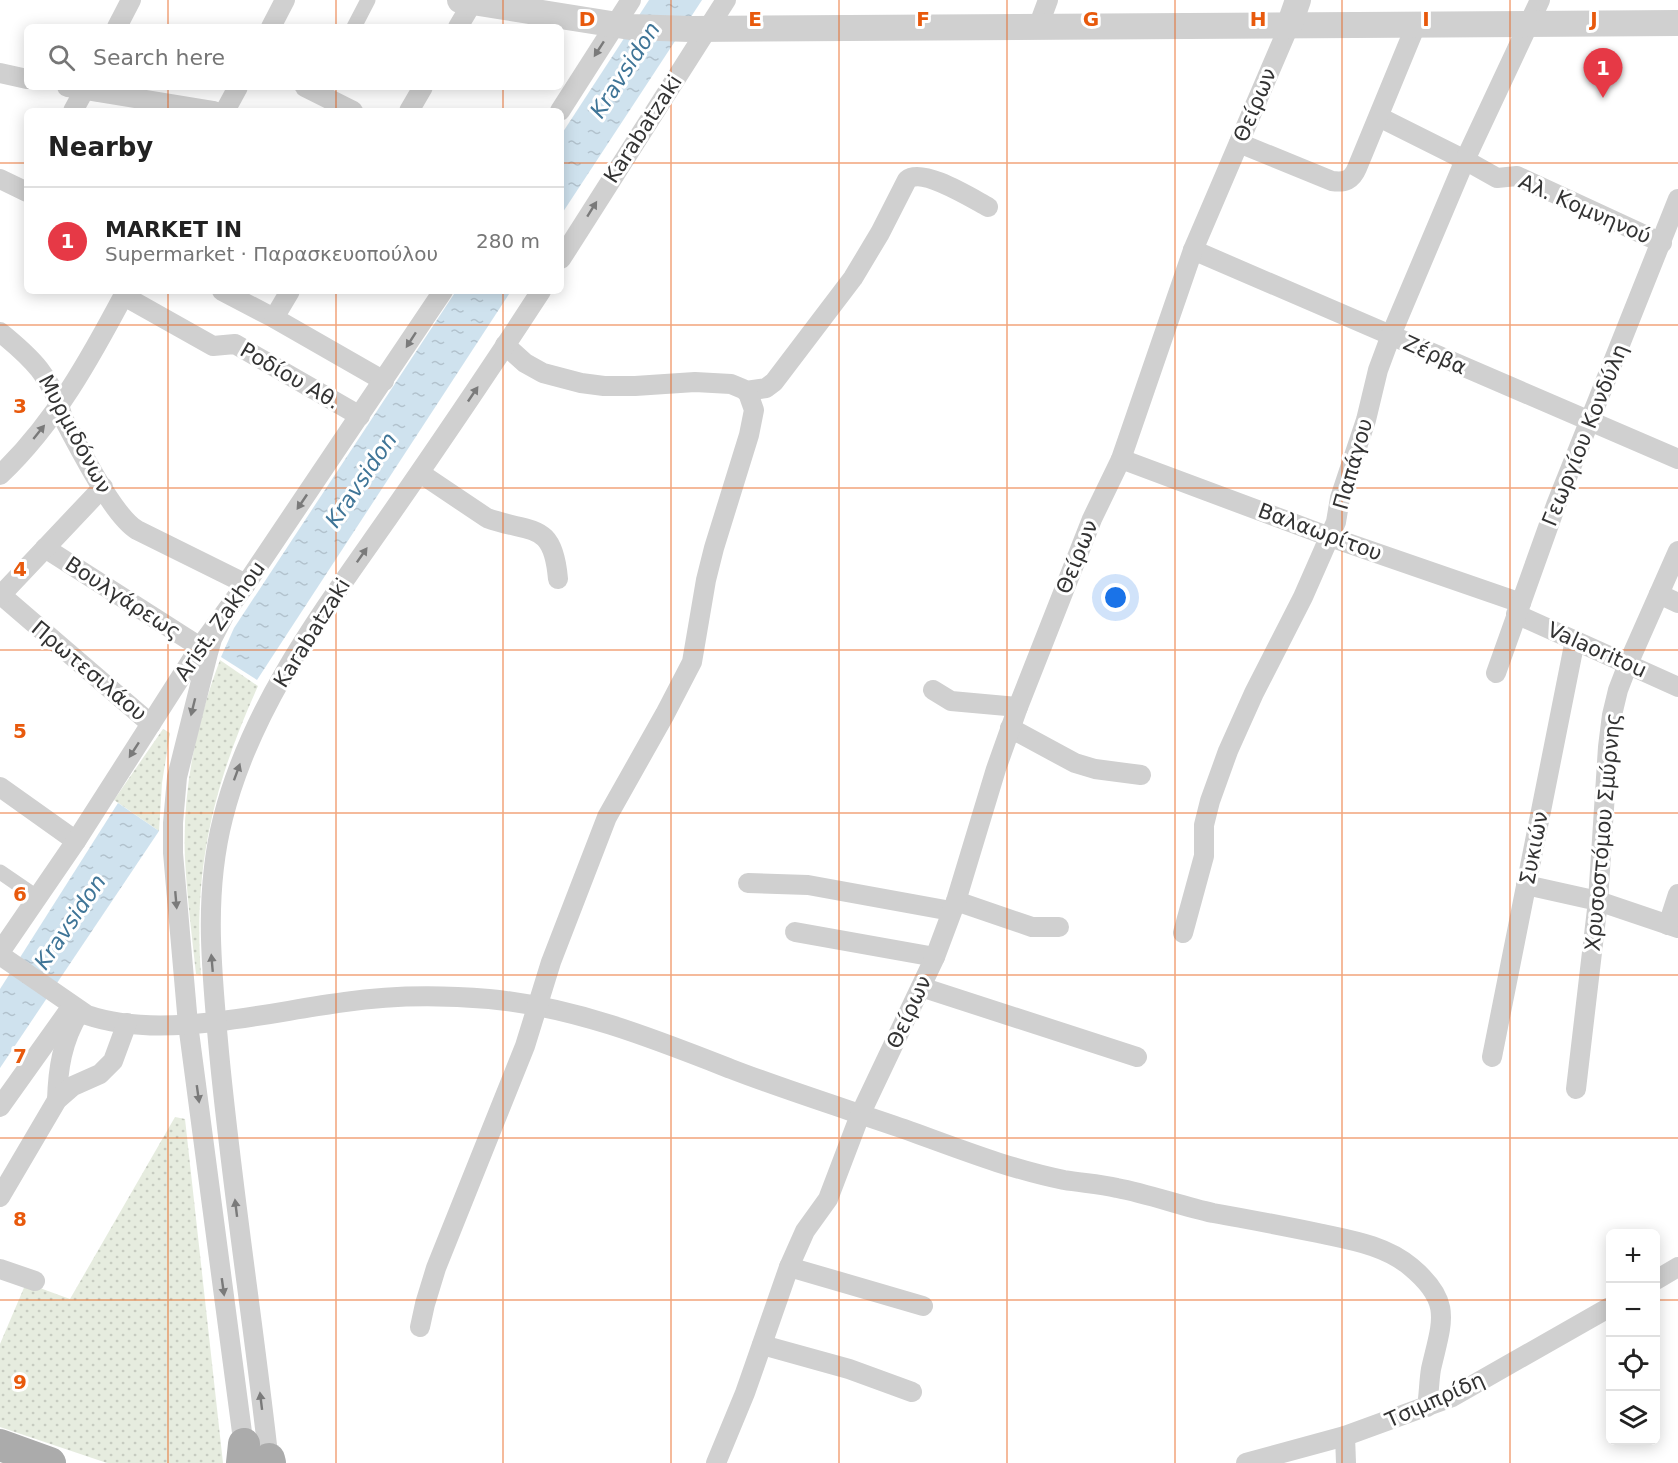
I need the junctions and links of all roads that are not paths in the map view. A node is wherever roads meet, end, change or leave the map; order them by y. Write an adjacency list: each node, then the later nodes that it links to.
1 (131, 0): 11 (street)
2 (285, 0): 12 (street)
3 (368, 0): 13 (street)
4 (469, 0): 14 (street); 16 (street)
5 (632, 0): 16 (street)
6 (726, 0): 19 (street, Karabatzaki)
7 (1048, 0): 18 (street)
8 (1298, 0): 17 (street, Θείρων)
9 (1535, 12): 10 (street); 15 (street); 35 (street, Παπάγου)
10 (1678, 23)
11 (119, 24)
12 (273, 24)
13 (356, 24)
14 (459, 24)
15 (1416, 25): 17 (street); 33 (street)
16 (623, 26): 19 (street); 32 (street, one-way to 32)
17 (1289, 26): 18 (street); 34 (street, Θείρων)
18 (1038, 27): 19 (street)
19 (699, 28): 42 (street, Karabatzaki, one-way to 19)
20 (0, 73): 21 (street)
21 (24, 78)
22 (78, 90): 27 (street)
23 (91, 90): 28 (street)
24 (236, 90): 29 (street)
25 (318, 90): 30 (street)
26 (421, 90): 31 (street)
27 (74, 108)
28 (196, 108)
29 (227, 108)
30 (348, 108)
31 (412, 108)
32 (562, 108)
33 (1380, 117): 34 (street); 35 (street, Αλ. Κομνηνού)
34 (1239, 143): 41 (street, Θείρων)
35 (1465, 160): 40 (street, Αλ. Κομνηνού); 51 (street, Παπάγου)
36 (0, 179): 37 (street)
37 (24, 191)
38 (1678, 199): 40 (street, Γεωργίου Κονδύλη)
39 (988, 207): 54 (street)
40 (1662, 243): 57 (street, Γεωργίου Κονδύλη)
41 (1193, 250): 51 (street, Ζέρβα); 58 (street, Θείρων)
42 (564, 254)
43 (124, 294): 55 (street)
44 (127, 294): 56 (street, Ροδίου Αθ.)
45 (228, 294): 49 (street)
46 (288, 294): 49 (street)
47 (441, 294): 53 (street, Arist. Zakhou, one-way to 53)
48 (538, 294): 52 (street, Karabatzaki)
49 (274, 318): 53 (street)
50 (0, 332): 55 (street, Μυρμιδόνων)
51 (1391, 335): 57 (street, Ζέρβα); 63 (street, Παπάγου)
52 (506, 345): 54 (street); 60 (street, Karabatzaki, one-way to 52)
53 (384, 381): 56 (street, Arist. Zakhou)
54 (746, 392): 100 (street)
55 (60, 406): 61 (street, one-way to 55); 62 (street, Μυρμιδόνων)
56 (360, 416): 67 (street, Arist. Zakhou, one-way to 67)
57 (1590, 421): 59 (street, Ζέρβα); 71 (street, Γεωργίου Κονδύλη)
58 (1121, 459): 63 (street, Βαλαωρίτου); 79 (street, Θείρων)
59 (1678, 459)
60 (420, 473): 66 (street); 101 (street, Karabatzaki, one-way to 60)
61 (0, 475)
62 (103, 487): 64 (street); 67 (street, Μυρμιδόνων)
63 (1330, 537): 71 (street, Βαλαωρίτου); 95 (street, Παπάγου)
64 (45, 548): 69 (street); 74 (street, Βουλγάρεως)
65 (1678, 551): 68 (street, Χρυσοστόμου Σμύρνης)
66 (558, 579)
67 (246, 584): 72 (street, Arist. Zakhou)
68 (1659, 594): 70 (street); 75 (street, Χρυσοστόμου Σμύρνης)
69 (3, 602): 80 (street, Πρωτεσιλάου)
70 (1678, 603)
71 (1519, 609): 73 (street, Valaoritou); 76 (street, Γεωργίου Κονδύλη)
72 (226, 612): 74 (street, Arist. Zakhou); 103 (street, one-way to 103)
73 (1575, 640): 75 (street, Valaoritou); 87 (street, Συκιών)
74 (200, 647): 80 (street, Arist. Zakhou)
75 (1628, 664): 77 (street, Valaoritou); 90 (street, Χρυσοστόμου Σμύρνης)
76 (1496, 673)
77 (1678, 687)
78 (933, 690): 79 (street)
79 (1018, 706): 81 (street, Θείρων)
80 (151, 724): 84 (street, Arist. Zakhou, one-way to 84)
81 (1010, 728): 82 (street); 91 (street, Θείρων)
82 (1141, 775)
83 (0, 787): 84 (street)
84 (76, 841): 89 (street, Arist. Zakhou)
85 (0, 872): 89 (street)
86 (748, 884): 91 (street)
87 (1526, 885): 90 (street); 104 (street, Συκιών)
88 (1678, 894): 93 (street)
89 (38, 898): 96 (street, Arist. Zakhou)
90 (1598, 901): 93 (street); 106 (street, Χρυσοστόμου Σμύρνης)
91 (954, 906): 92 (street); 97 (street, Θείρων)
92 (1059, 927)
93 (1673, 927)
94 (795, 932): 97 (street)
95 (1183, 933)
96 (4, 956): 99 (street)
97 (935, 957): 98 (street, Θείρων)
98 (921, 987): 105 (street); 109 (street, Θείρων)
99 (70, 1004): 102 (street); 107 (street); 108 (street)
100 (538, 1005): 101 (street); 109 (street); 118 (street)
101 (217, 1022): 103 (street); 124 (street, Karabatzaki, one-way to 101)
102 (127, 1023): 103 (street); 107 (street)
103 (189, 1024): 124 (street, one-way to 124)
104 (1492, 1057)
105 (1137, 1058)
106 (1576, 1089)
107 (57, 1100): 110 (street)
108 (0, 1107)
109 (860, 1115): 111 (street, Θείρων); 121 (street)
110 (0, 1197)
111 (789, 1267): 116 (street); 119 (street, Θείρων)
112 (1678, 1267): 114 (street)
113 (0, 1269): 115 (street)
114 (1660, 1278)
115 (35, 1281)
116 (923, 1306)
117 (1606, 1309): 121 (street, Τσιμπρίδη)
118 (420, 1327)
119 (762, 1345): 120 (street); 126 (street, Θείρων)
120 (912, 1392)
121 (1427, 1407): 122 (street, Τσιμπρίδη)
122 (1345, 1436): 127 (street, Τσιμπρίδη); 128 (street)
123 (0, 1445): 125 (main road)
124 (257, 1459)
125 (50, 1463)
126 (716, 1463)
127 (1246, 1463)
128 (1347, 1463)

